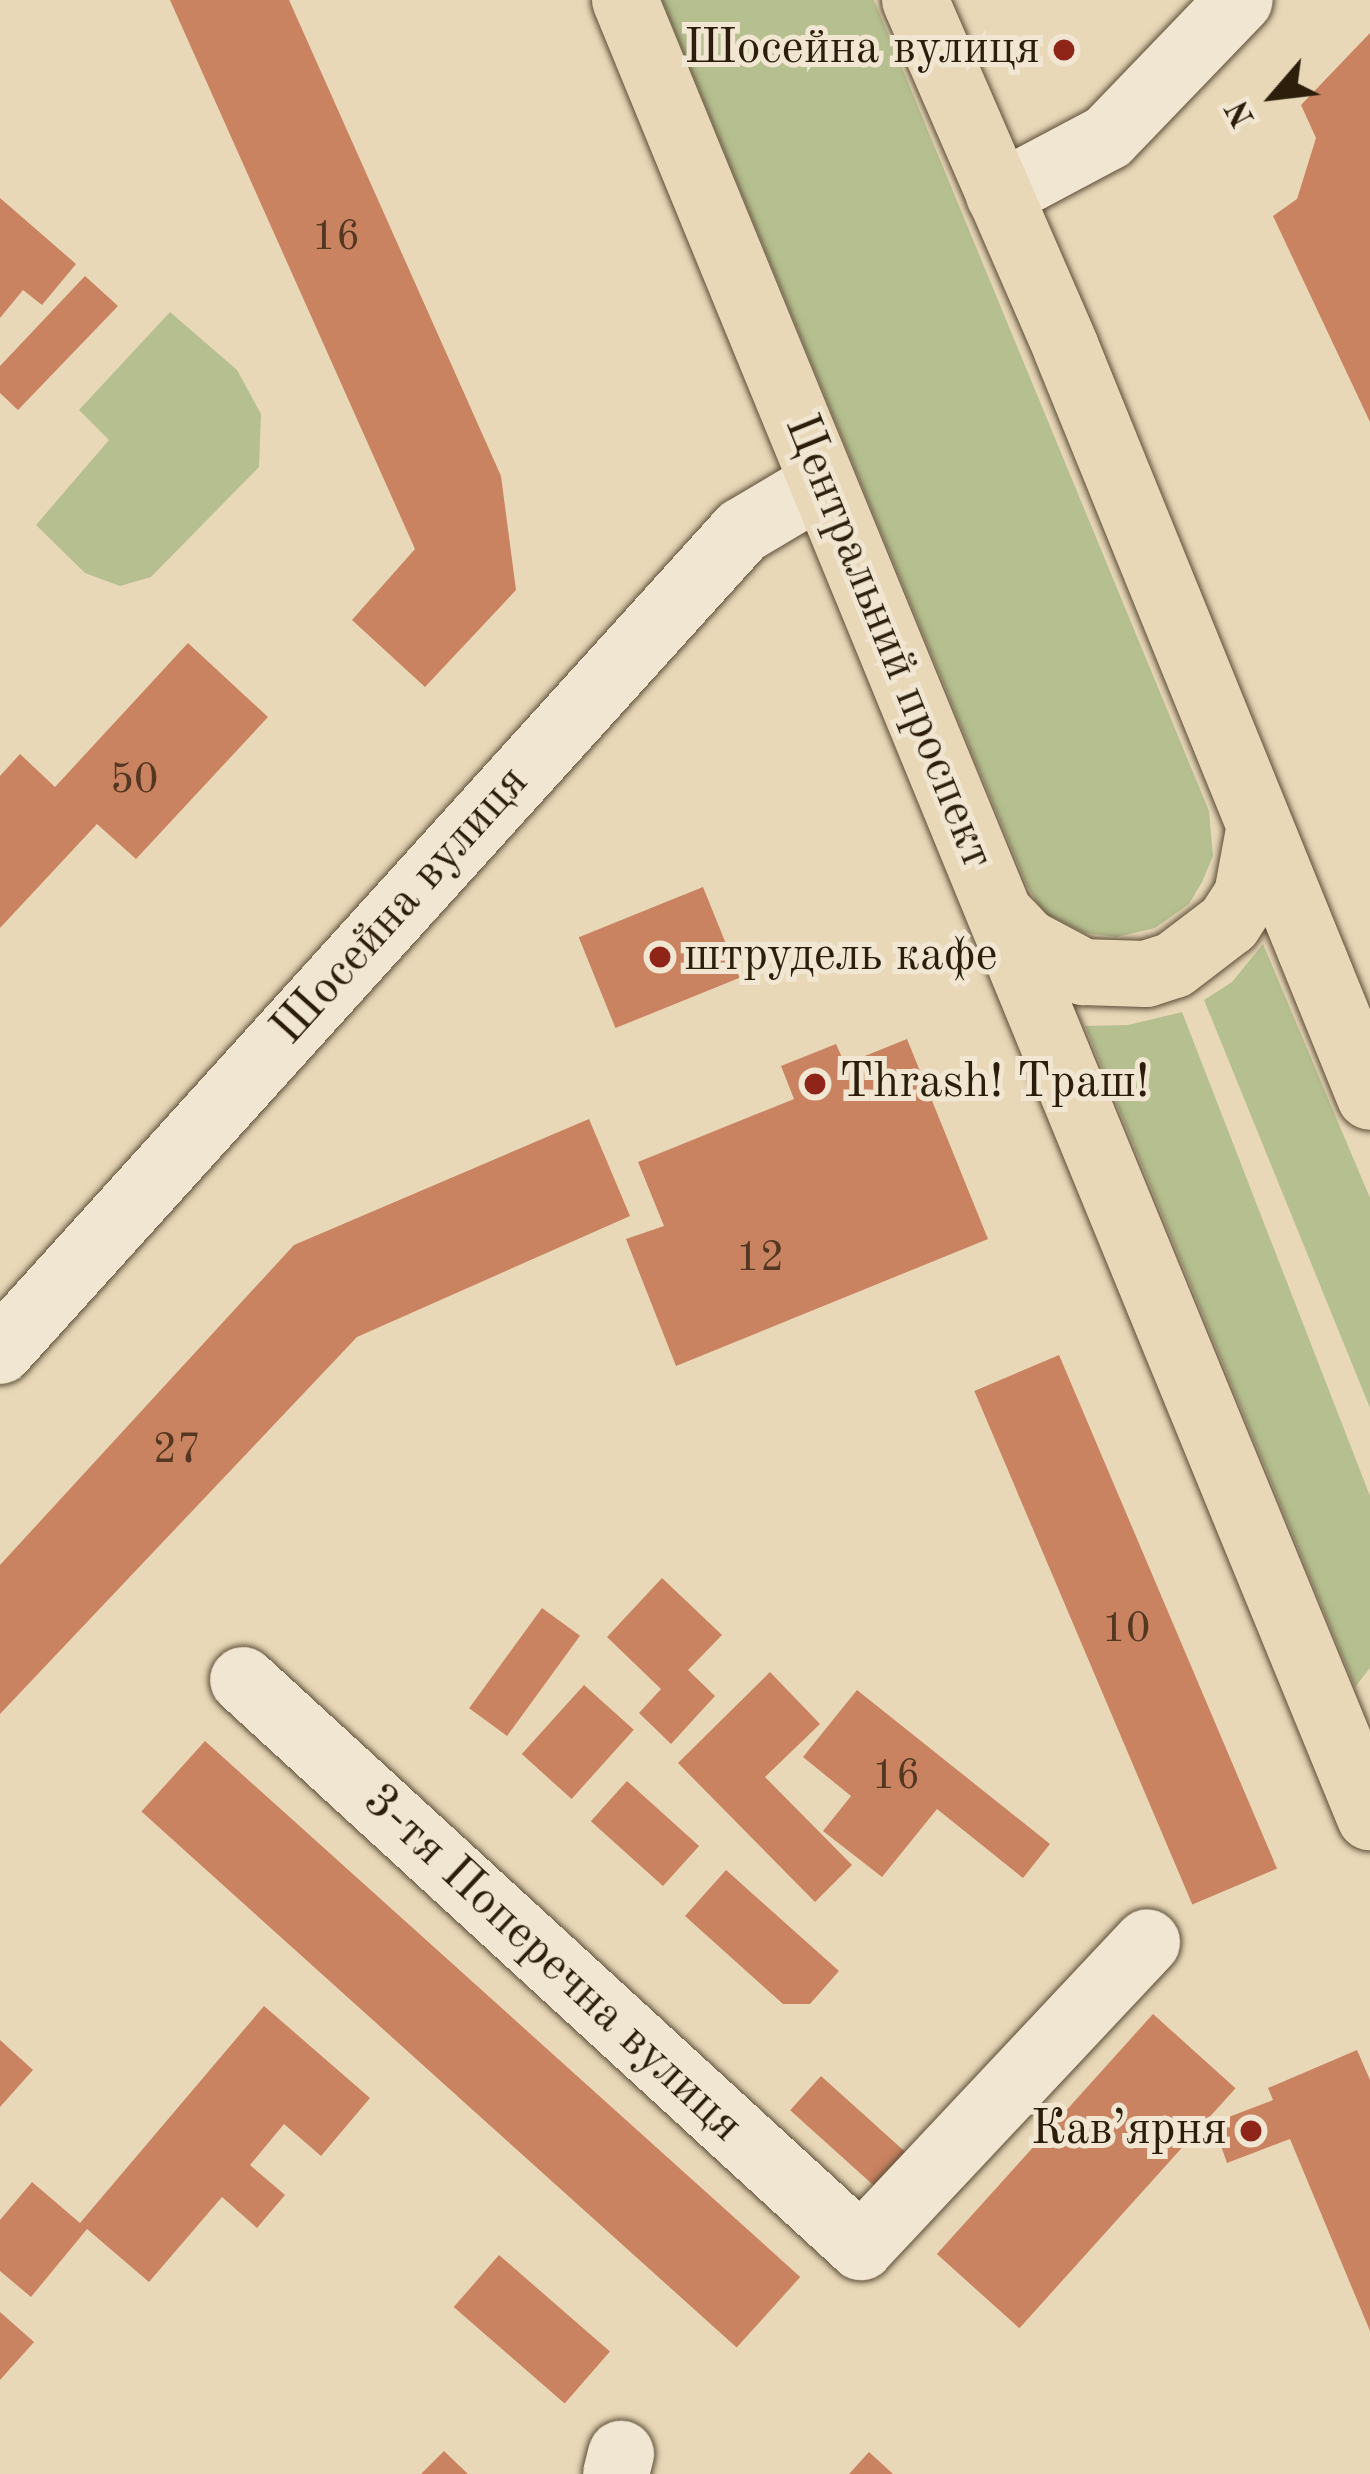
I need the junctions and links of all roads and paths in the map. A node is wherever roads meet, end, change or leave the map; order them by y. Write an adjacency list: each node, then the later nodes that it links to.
1 (625, 0): 5 (main road, Центральний проспект)
2 (915, 0): 4 (main road)
3 (1240, 0): 4 (street)
4 (999, 195): 6 (main road)
5 (821, 484): 7 (main road, Центральний проспект); 9 (street, Шосейна вулиця)
6 (1259, 830): 7 (main road); 8 (main road)
7 (1002, 916): 11 (main road, Центральний проспект)
8 (1370, 1097)
9 (0, 1352)
10 (243, 1680): 12 (street, 3-тя Поперечна вулиця)
11 (1370, 1817)
12 (1147, 1942)

